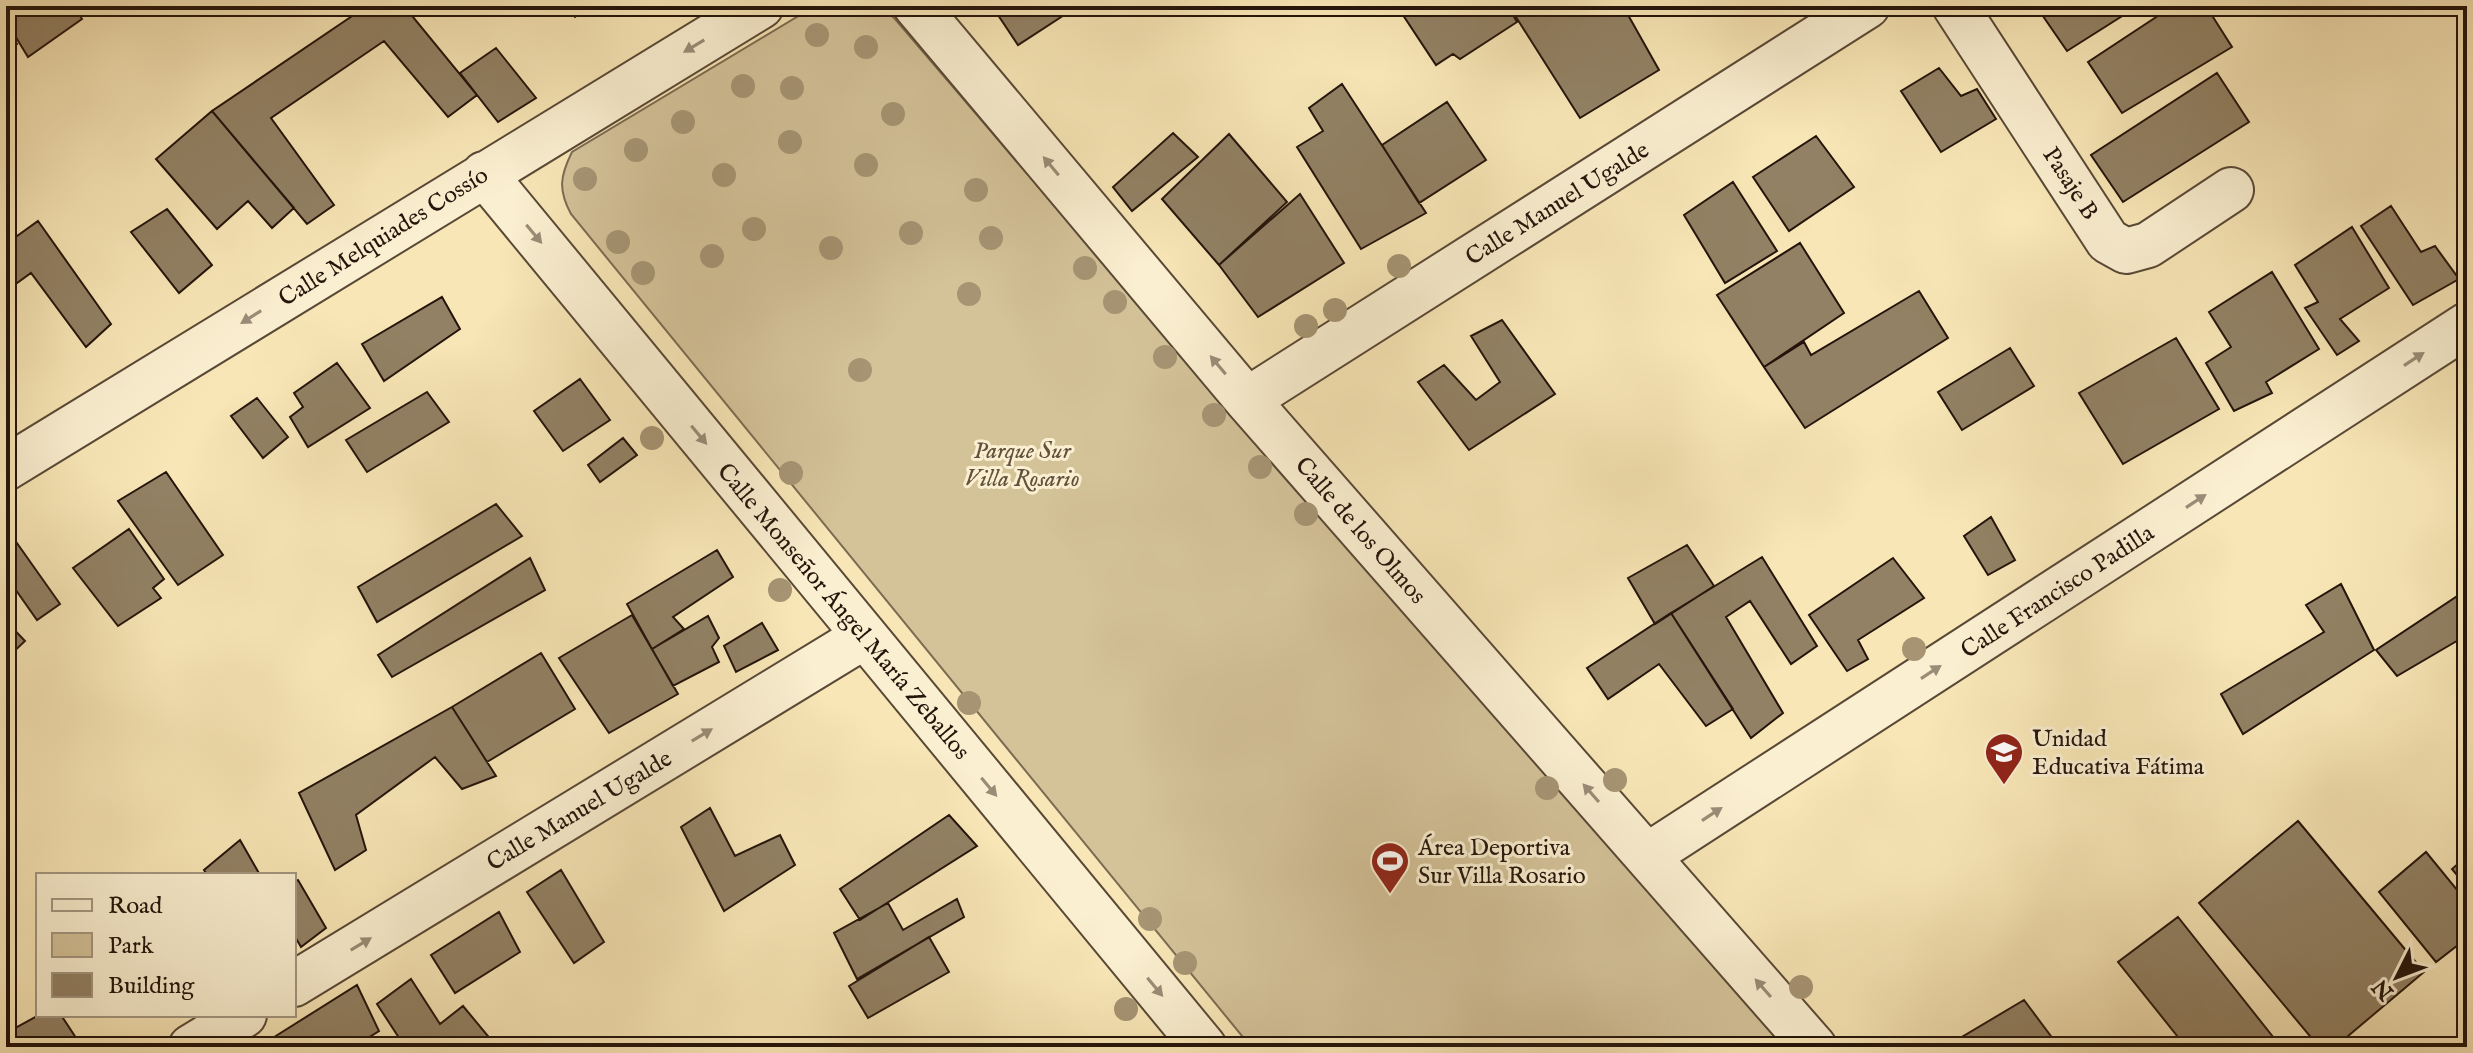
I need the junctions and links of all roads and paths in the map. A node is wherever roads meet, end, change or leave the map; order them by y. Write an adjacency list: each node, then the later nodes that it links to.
1 (761, 6): 5 (street, Calle Melquiades Cossío, one-way to 5)
2 (916, 6): 8 (street, Calle de los Olmos, one-way to 2)
3 (1867, 6): 8 (street, Calle Manuel Ugalde)
4 (1955, 6): 6 (street, Pasaje B)
5 (484, 174): 9 (street, Calle Melquiades Cossío, one-way to 9); 10 (street, Calle Monseñor Ángel María Zeballos, one-way to 10)
6 (2231, 190)
7 (2467, 325): 11 (street, Calle Francisco Padilla, one-way to 7)
8 (1247, 400): 11 (street, Calle de los Olmos, one-way to 8)
9 (6, 468)
10 (865, 636): 12 (street, Calle Manuel Ugalde, one-way to 10); 15 (street, Calle Monseñor Ángel María Zeballos, one-way to 15)
11 (1647, 856): 16 (street, Calle de los Olmos, one-way to 11)
12 (296, 983)
13 (241, 1017): 14 (street)
14 (191, 1047)
15 (1204, 1047)
16 (1814, 1047)

